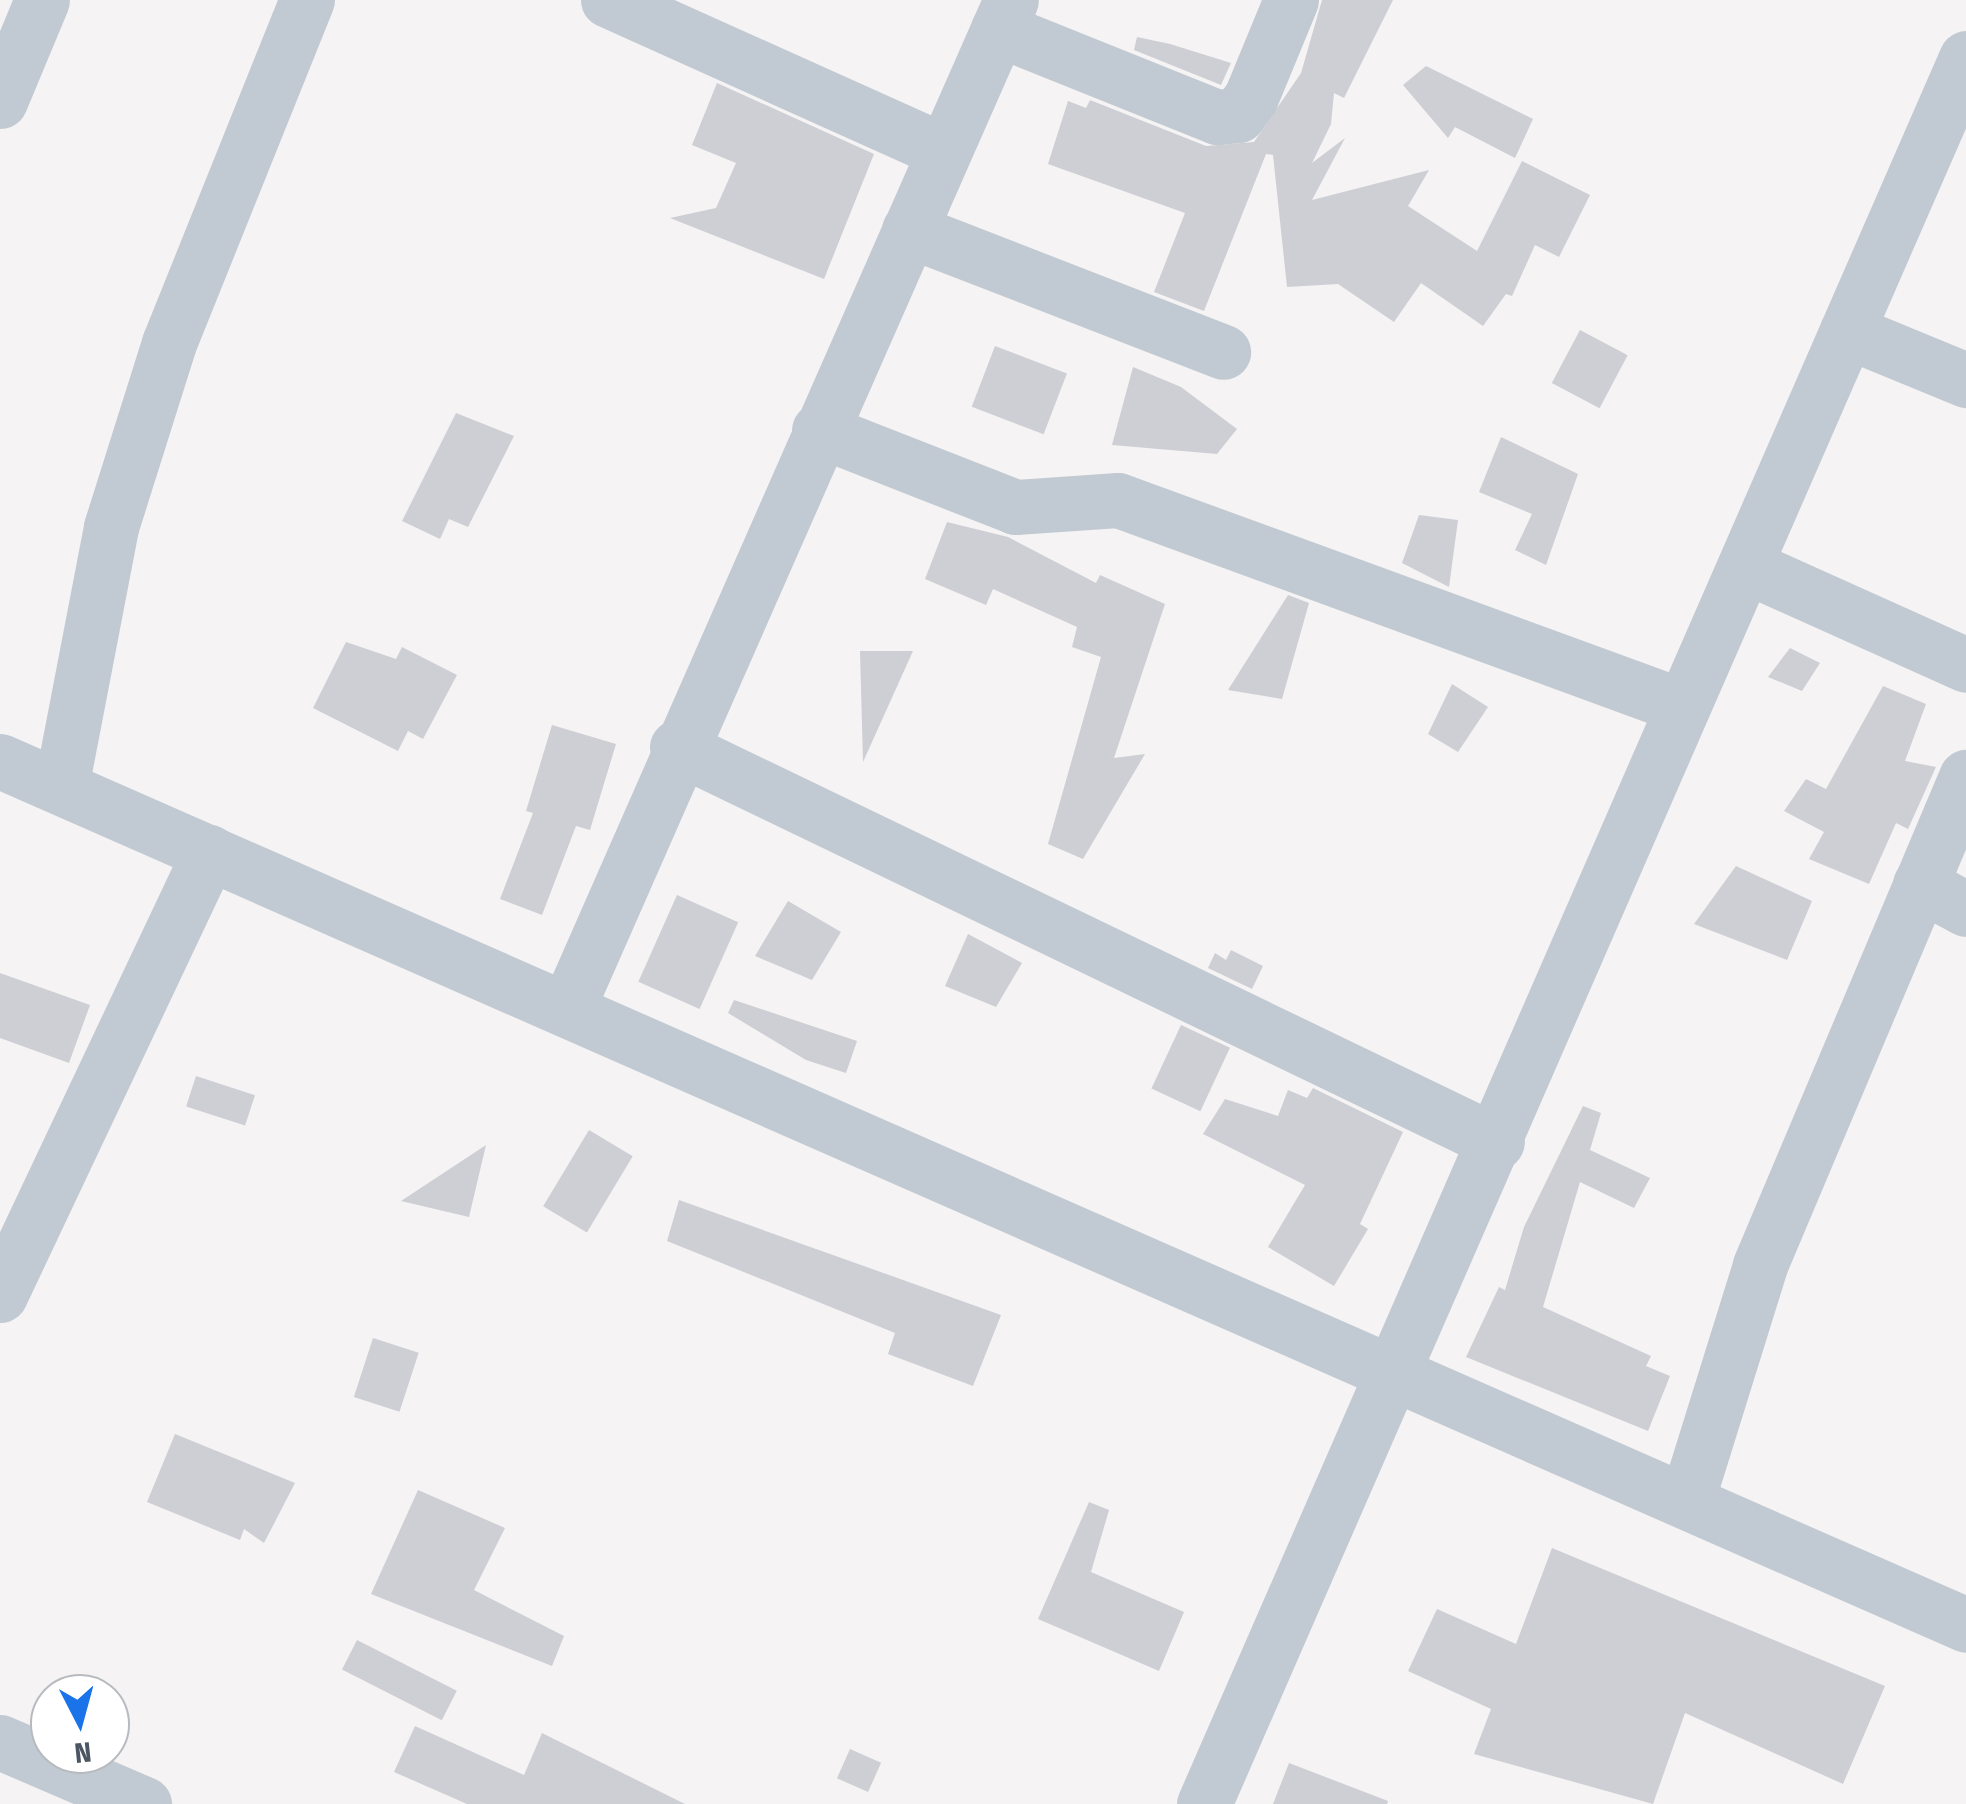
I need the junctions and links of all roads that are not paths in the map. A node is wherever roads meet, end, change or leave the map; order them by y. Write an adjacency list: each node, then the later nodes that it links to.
1 (42, 0): 7 (street)
2 (308, 0): 20 (street)
3 (608, 0): 8 (street)
4 (1291, 0): 5 (street)
5 (1005, 15): 8 (street)
6 (1966, 58): 10 (street)
7 (0, 100)
8 (944, 150): 9 (street)
9 (909, 230): 11 (street); 13 (street)
10 (1847, 331): 12 (street); 14 (street)
11 (1222, 352)
12 (1966, 380)
13 (820, 430): 16 (street); 17 (street)
14 (1746, 566): 15 (street); 16 (street)
15 (1966, 666)
16 (1682, 706): 24 (street)
17 (677, 748): 23 (street); 24 (street)
18 (0, 761): 20 (street)
19 (1966, 777): 22 (street)
20 (61, 788): 21 (street)
21 (209, 852): 23 (street); 25 (street)
22 (1943, 896): 27 (street)
23 (567, 1009): 26 (street)
24 (1497, 1142): 26 (street)
25 (0, 1295)
26 (1398, 1372): 27 (street); 31 (street)
27 (1687, 1500): 28 (street)
28 (1966, 1624)
29 (0, 1742): 30 (street)
30 (144, 1804)
31 (1204, 1804)

